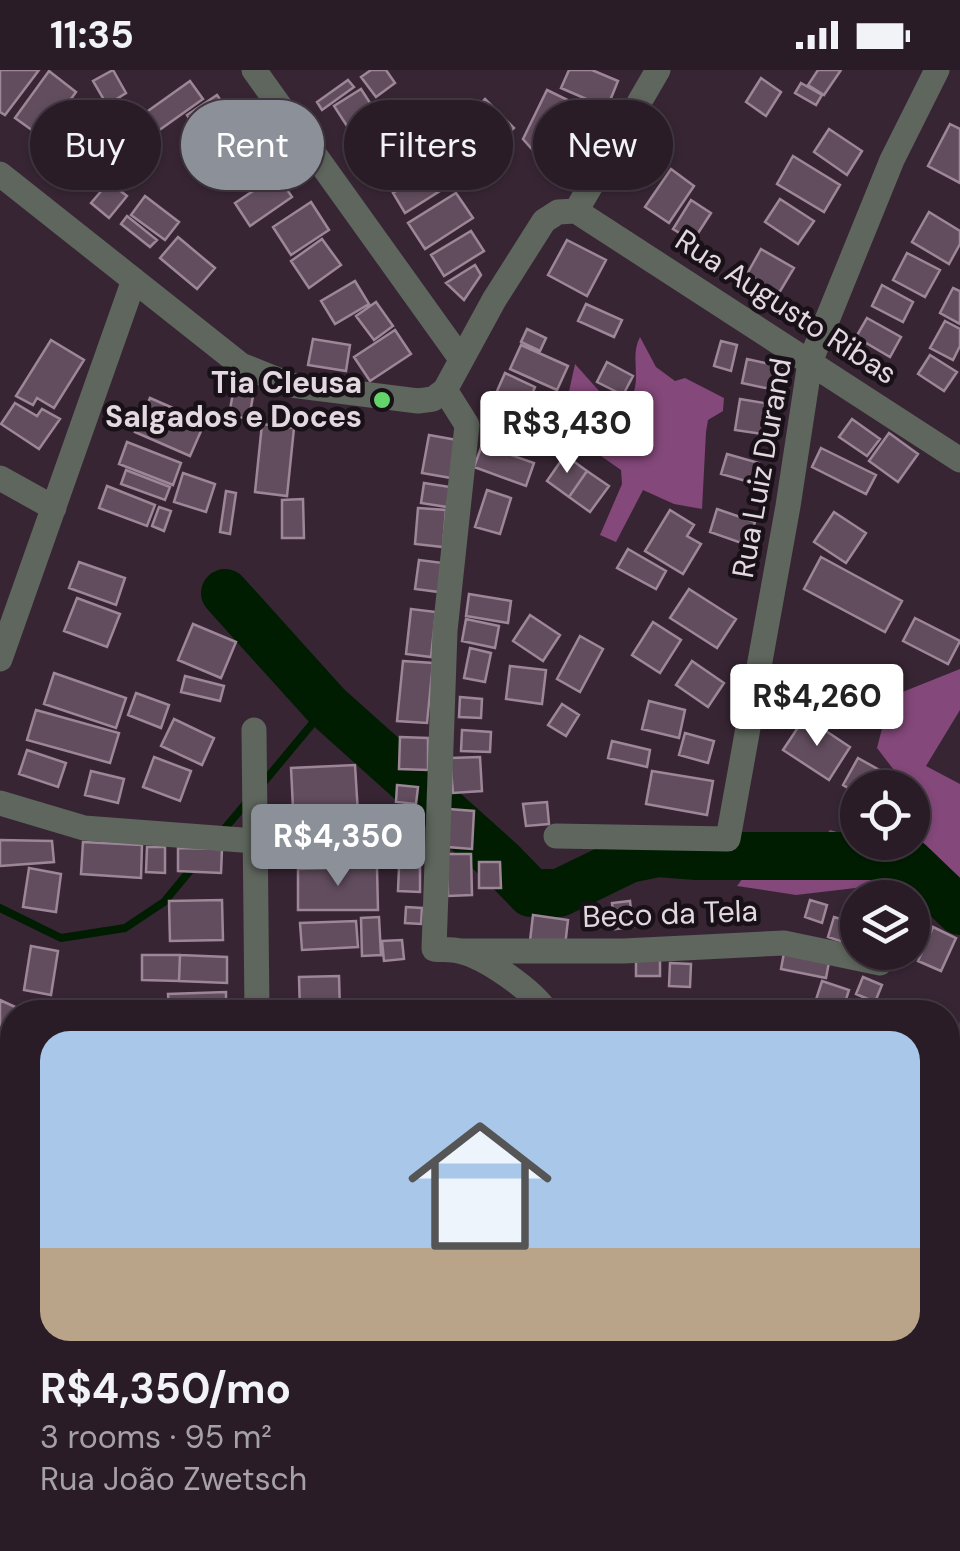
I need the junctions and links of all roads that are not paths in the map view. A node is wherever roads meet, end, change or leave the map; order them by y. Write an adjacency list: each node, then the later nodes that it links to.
1 (254, 70): 7 (street)
2 (658, 70): 5 (street)
3 (937, 70): 8 (street, Rua Luiz Durand)
4 (0, 174): 6 (street)
5 (576, 210): 7 (street); 8 (street, Rua Augusto Ribas)
6 (134, 280): 9 (street); 12 (street)
7 (461, 359): 9 (street)
8 (810, 362): 10 (street, Rua Augusto Ribas); 16 (street, Rua Luiz Durand)
9 (445, 390): 18 (street, Beco da Tela)
10 (960, 460)
11 (0, 478): 12 (street)
12 (54, 508): 13 (street)
13 (0, 659)
14 (254, 730): 17 (street)
15 (0, 803): 17 (street)
16 (556, 836)
17 (255, 852): 20 (street)
18 (461, 951): 19 (street, Beco da Tela); 21 (street, Beco da Tela)
19 (840, 954)
20 (257, 1000)
21 (536, 1000)

